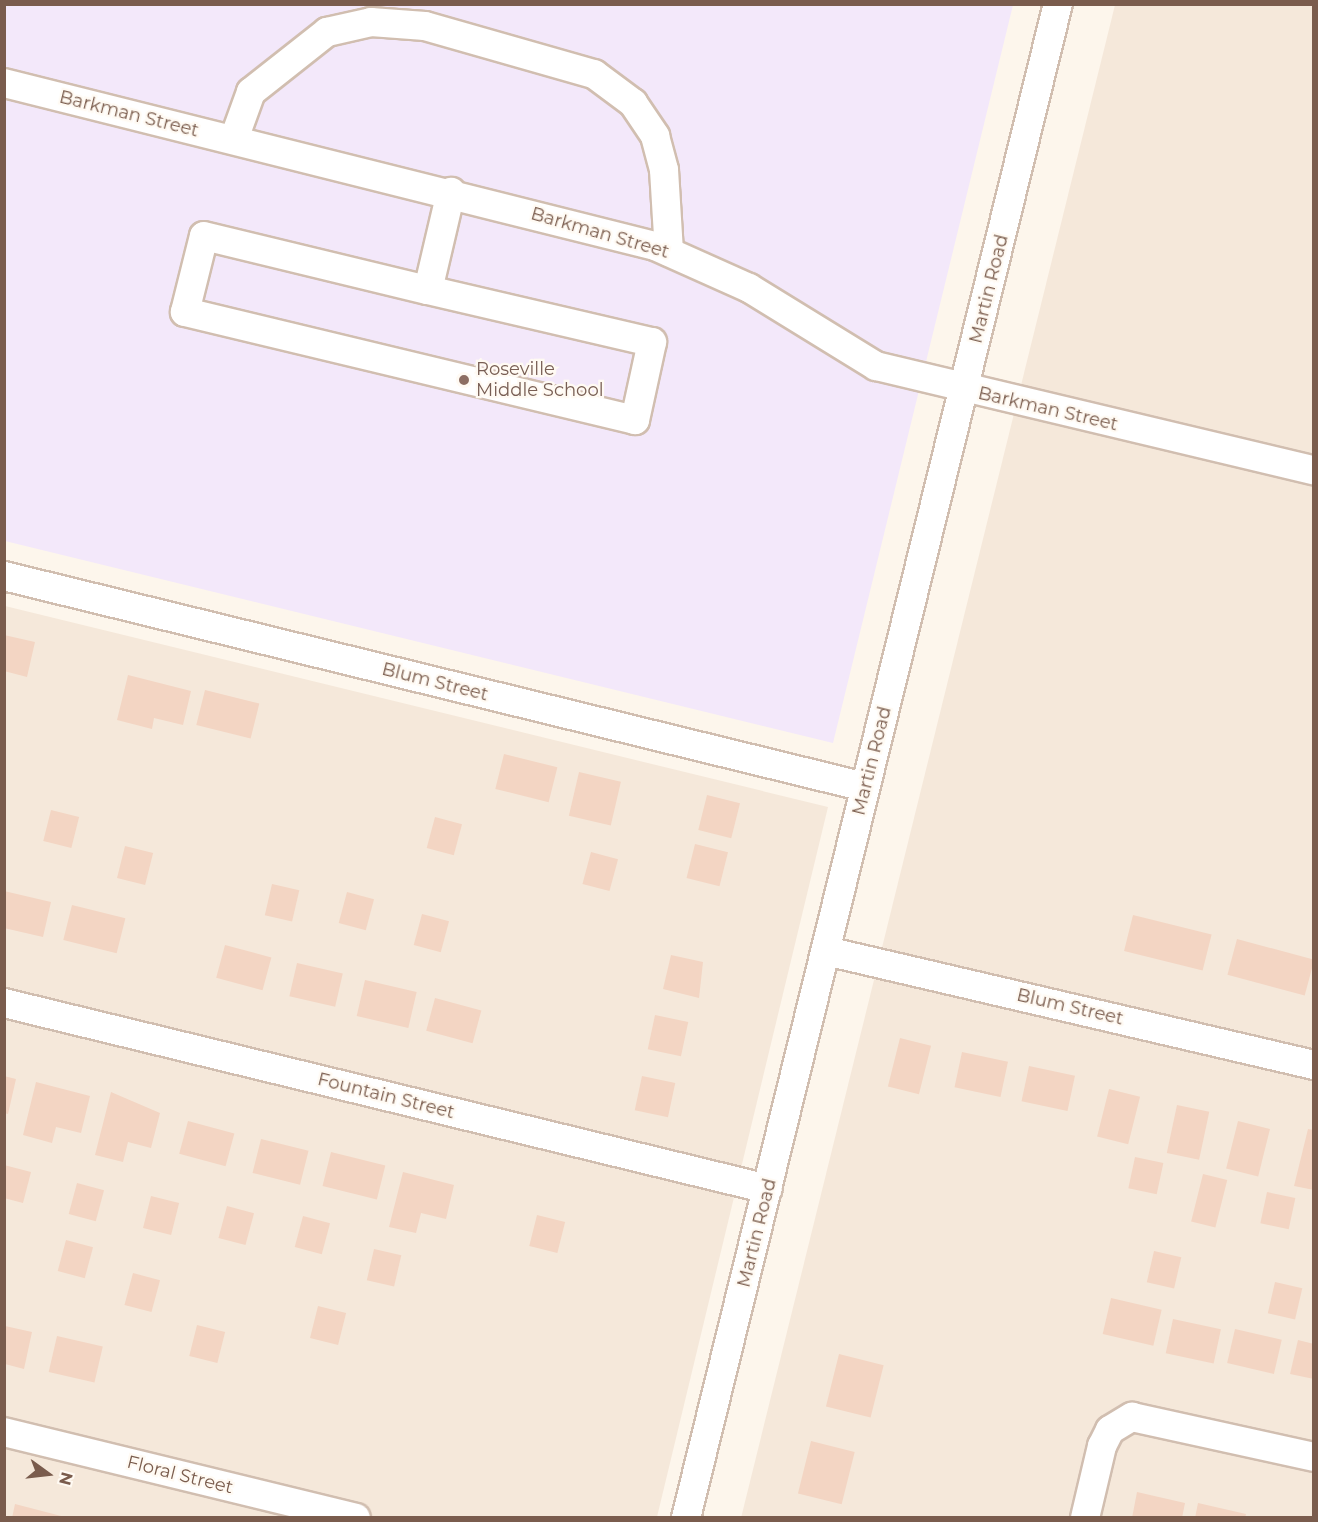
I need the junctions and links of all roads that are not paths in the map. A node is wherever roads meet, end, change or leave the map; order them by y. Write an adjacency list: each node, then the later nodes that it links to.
1 (1058, 4): 7 (street, Martin Road)
2 (4, 83): 3 (street, Barkman Street)
3 (234, 139): 4 (street, Barkman Street); 5 (street)
4 (451, 192): 5 (street, Barkman Street); 6 (street)
5 (669, 252): 7 (street, Barkman Street)
6 (428, 290): 6 (street)
7 (965, 390): 8 (street, Barkman Street); 10 (street, Martin Road)
8 (1314, 470)
9 (4, 576): 10 (street, Blum Street)
10 (866, 787): 11 (street, Martin Road)
11 (826, 951): 13 (street, Blum Street); 14 (street, Martin Road)
12 (4, 1003): 14 (street, Fountain Street)
13 (1314, 1065)
14 (768, 1189): 18 (street, Martin Road)
15 (4, 1432): 17 (street, Floral Street)
16 (1314, 1457): 19 (street)
17 (356, 1518)
18 (686, 1518)
19 (1085, 1518)

